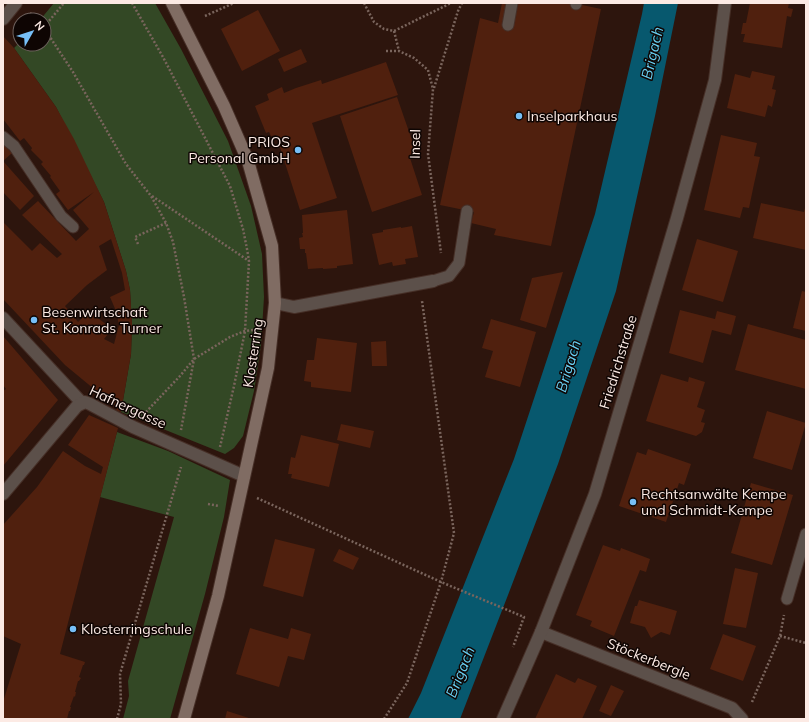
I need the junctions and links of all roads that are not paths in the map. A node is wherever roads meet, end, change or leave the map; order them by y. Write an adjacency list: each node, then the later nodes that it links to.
1 (16, 3): 5 (street)
2 (172, 3): 11 (main road, Klosterring)
3 (512, 3): 6 (lane)
4 (725, 3): 18 (street, Friedrichstraße)
5 (3, 19)
6 (508, 25)
7 (3, 137): 9 (lane)
8 (468, 211): 10 (lane)
9 (73, 227)
10 (433, 282): 11 (street)
11 (275, 303): 14 (main road, Klosterring)
12 (3, 318): 13 (street, Hafnergasse)
13 (82, 403): 14 (street, Hafnergasse); 15 (street)
14 (244, 476): 19 (main road, Klosterring)
15 (3, 494)
16 (806, 534): 17 (lane)
17 (787, 599)
18 (541, 632): 20 (street, Friedrichstraße); 21 (street, Stöckerbergle)
19 (184, 719)
20 (503, 719)
21 (742, 719)

